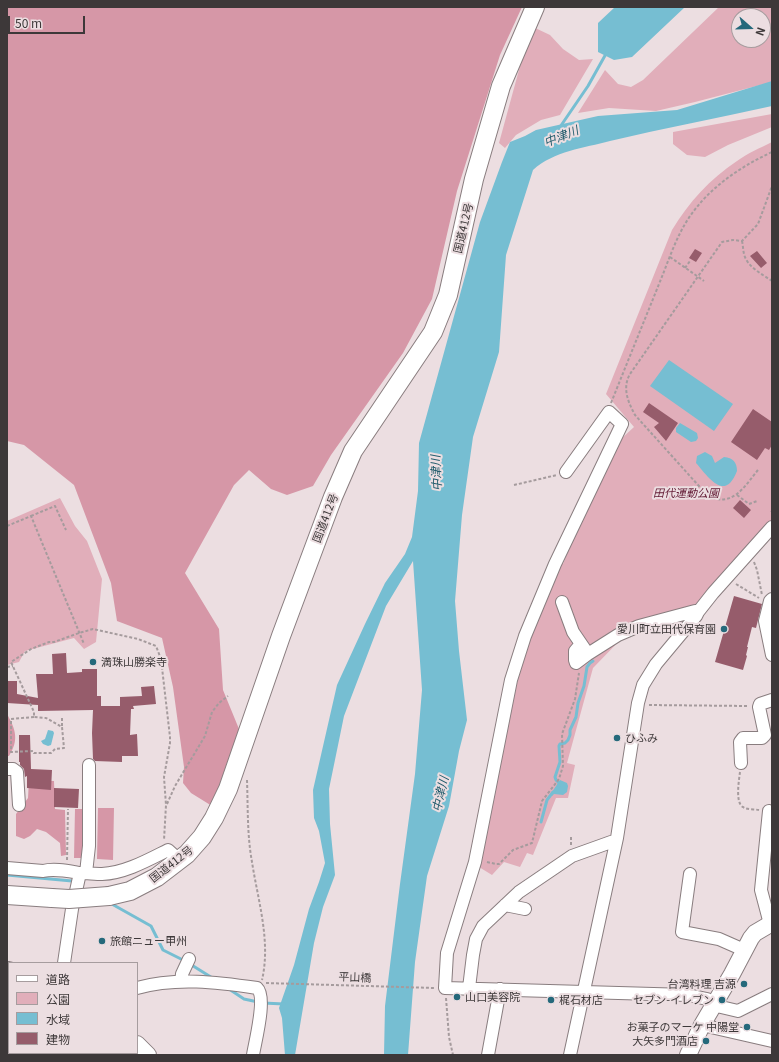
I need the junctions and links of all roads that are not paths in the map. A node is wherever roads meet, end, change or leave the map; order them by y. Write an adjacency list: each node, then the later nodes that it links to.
1 (535, 7): 17 (highway, 国道412号)
2 (566, 472): 30 (street)
3 (772, 527): 6 (street)
4 (772, 599): 8 (street)
5 (562, 602): 7 (street)
6 (698, 612): 7 (street); 16 (street)
7 (585, 649): 9 (street)
8 (772, 655)
9 (576, 663)
10 (772, 700): 11 (street)
11 (741, 763)
12 (89, 765): 19 (street)
13 (7, 769): 14 (street)
14 (19, 805)
15 (769, 811): 24 (street)
16 (616, 841): 22 (street); 32 (street)
17 (174, 855): 19 (street); 21 (highway, 国道412号, bridge)
18 (7, 868): 19 (street)
19 (81, 878): 27 (street)
20 (691, 880): 25 (street)
21 (7, 894)
22 (505, 906): 23 (street); 30 (street)
23 (525, 909)
24 (771, 924): 25 (main road)
25 (744, 950): 34 (main road)
26 (189, 959): 28 (street)
27 (64, 962)
28 (181, 981): 29 (street); 39 (street)
29 (138, 988)
30 (469, 988): 31 (street)
31 (500, 989): 32 (street); 40 (street)
32 (584, 991): 34 (street); 41 (street)
33 (772, 994): 34 (street)
34 (714, 1003): 35 (main road)
35 (702, 1025): 36 (street); 42 (main road)
36 (772, 1041)
37 (138, 1045): 38 (main road)
38 (148, 1055)
39 (253, 1055)
40 (488, 1055)
41 (570, 1055)
42 (688, 1055)

